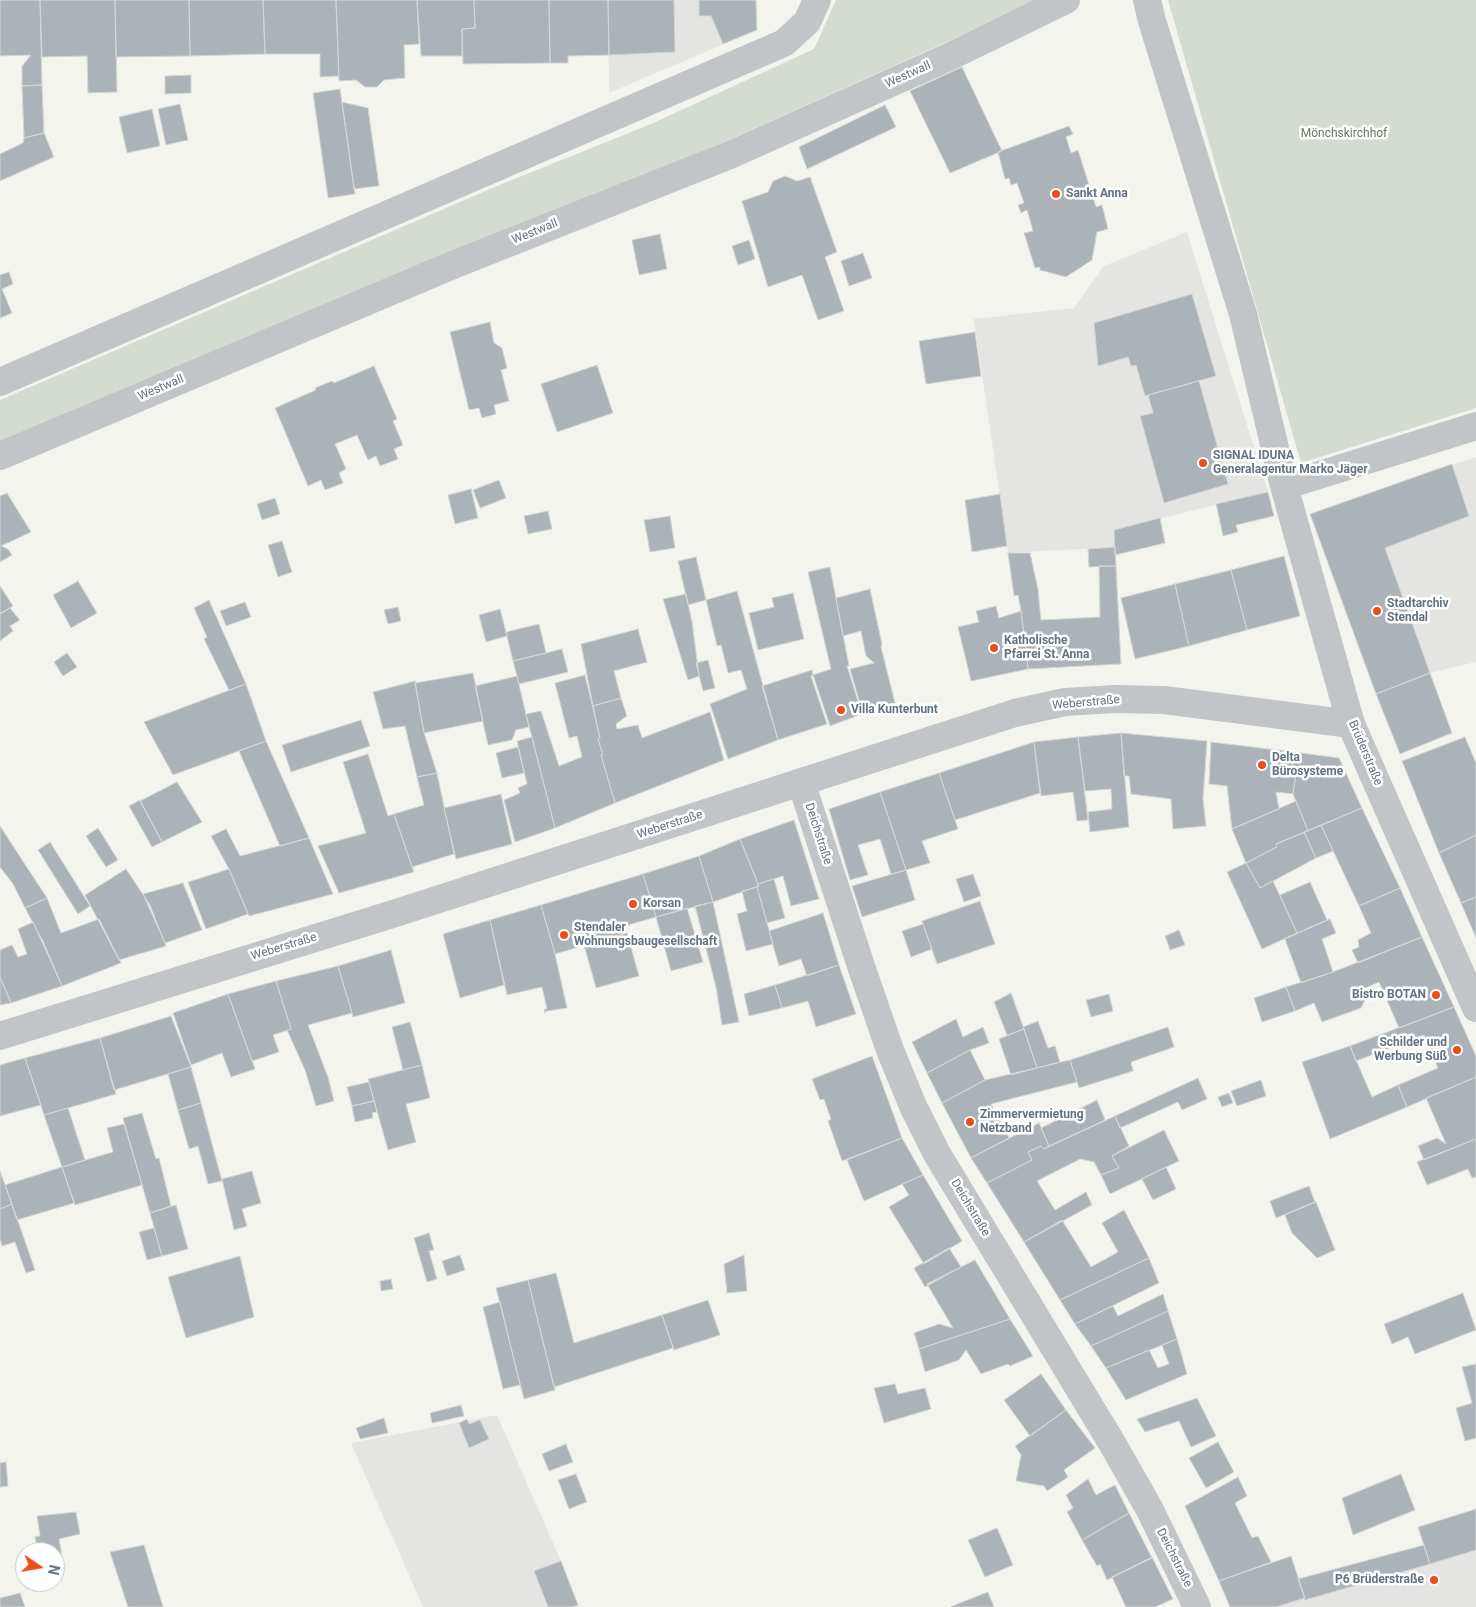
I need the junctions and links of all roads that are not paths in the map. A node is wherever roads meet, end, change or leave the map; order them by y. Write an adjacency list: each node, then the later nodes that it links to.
1 (817, 0): 4 (street)
2 (1066, 0): 6 (street, Westwall)
3 (1148, 0): 7 (street)
4 (0, 382)
5 (1476, 426): 7 (street)
6 (0, 456)
7 (1284, 486): 8 (street, Brüderstraße)
8 (1351, 724): 9 (street, Weberstraße); 10 (street, Brüderstraße)
9 (801, 782): 12 (street, Weberstraße); 13 (street, Deichstraße)
10 (1469, 977): 11 (street, Brüderstraße)
11 (1476, 1008)
12 (0, 1036)
13 (1197, 1607)

